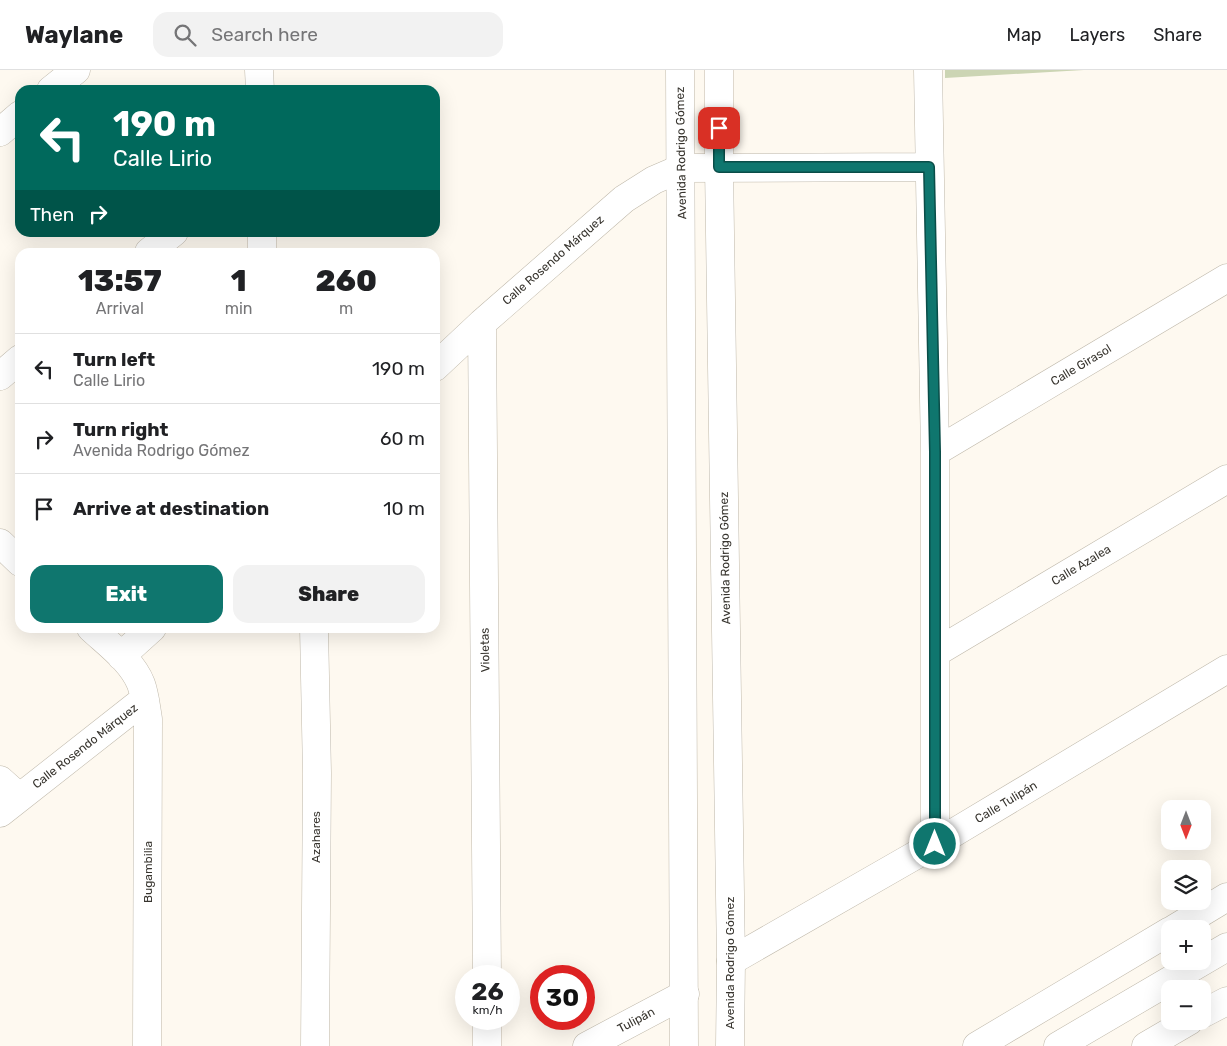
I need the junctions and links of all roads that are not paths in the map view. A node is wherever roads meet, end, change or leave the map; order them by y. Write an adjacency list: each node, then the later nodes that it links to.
1 (76, 70): 6 (street)
2 (259, 70): 7 (street)
3 (680, 70): 12 (street, Avenida Rodrigo Gómez)
4 (719, 70): 10 (street, Avenida Rodrigo Gómez)
5 (928, 70): 11 (street)
6 (56, 85)
7 (260, 85)
8 (15, 119): 9 (street)
9 (0, 132)
10 (719, 167): 11 (street); 12 (street); 37 (street, Avenida Rodrigo Gómez)
11 (929, 167): 20 (street)
12 (682, 168): 16 (street, Calle Rosendo Márquez); 39 (street, Avenida Rodrigo Gómez)
13 (168, 237): 14 (street)
14 (154, 248)
15 (1227, 278): 20 (street, Calle Girasol)
16 (482, 323): 17 (street, Calle Rosendo Márquez); 38 (street, Violetas)
17 (440, 362)
18 (15, 363): 19 (street)
19 (0, 376)
20 (935, 452): 27 (street)
21 (1227, 479): 27 (street, Calle Azalea)
22 (0, 543): 23 (street)
23 (15, 557)
24 (96, 633): 28 (street, Calle Rosendo Márquez)
25 (146, 633): 28 (street)
26 (314, 633): 45 (street, Azahares)
27 (935, 653): 32 (street)
28 (121, 656): 30 (street, Calle Rosendo Márquez)
29 (1227, 669): 32 (street, Calle Tulipán)
30 (145, 699): 31 (street, Calle Rosendo Márquez); 44 (street, Bugambilia)
31 (6, 797)
32 (935, 844): 37 (street, Calle Tulipán)
33 (1227, 897): 34 (street)
34 (1189, 920)
35 (1161, 936): 50 (street)
36 (1227, 947): 51 (street)
37 (731, 961): 49 (street, Avenida Rodrigo Gómez)
38 (487, 965)
39 (684, 994): 47 (street, Tulipán); 48 (street, Avenida Rodrigo Gómez)
40 (1227, 1001): 41 (street)
41 (1211, 1009)
42 (487, 1030): 46 (street)
43 (1174, 1030): 52 (street)
44 (147, 1046)
45 (315, 1046)
46 (487, 1046)
47 (587, 1046)
48 (684, 1046)
49 (730, 1046)
50 (977, 1046)
51 (1058, 1046)
52 (1146, 1046)

